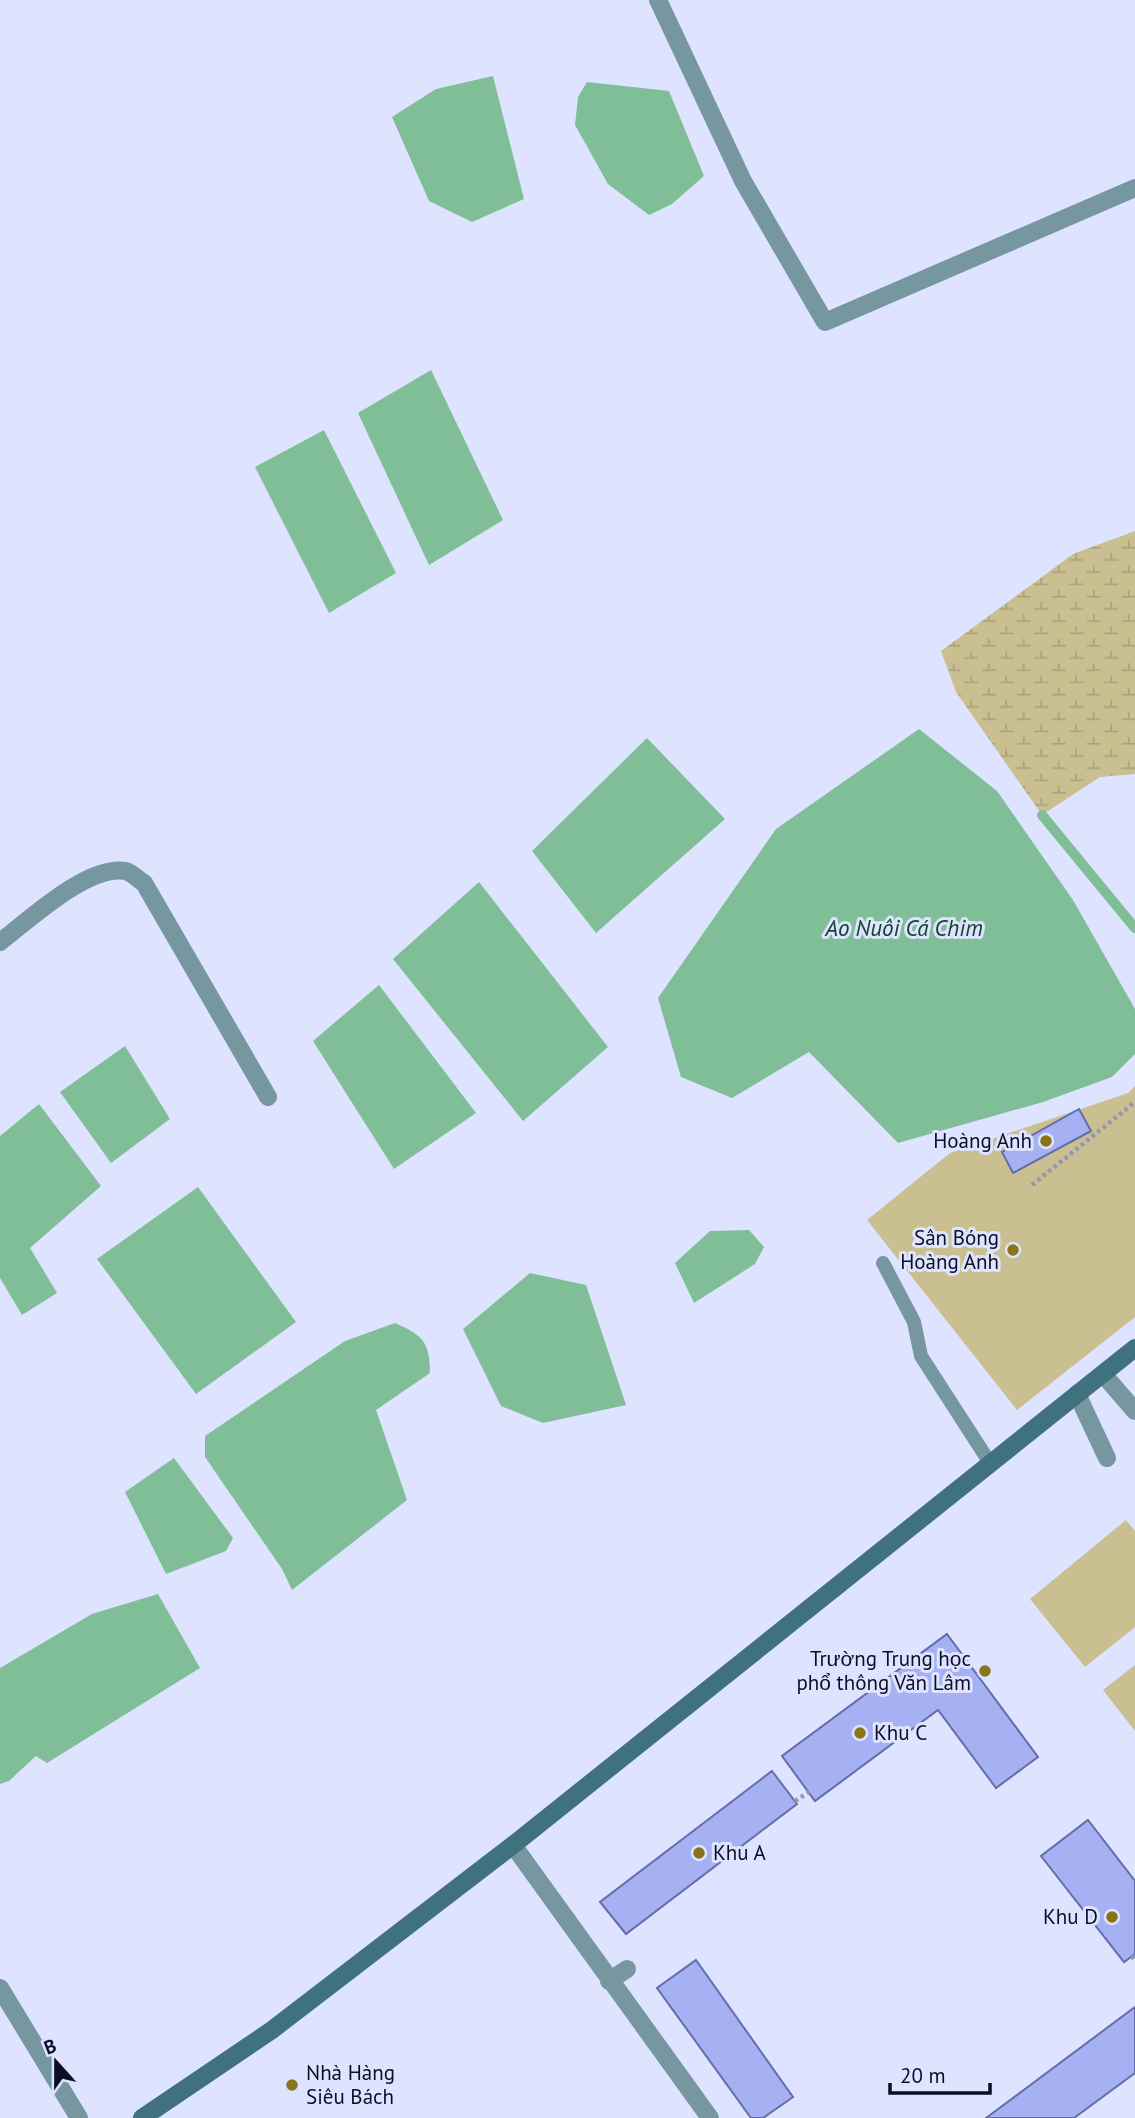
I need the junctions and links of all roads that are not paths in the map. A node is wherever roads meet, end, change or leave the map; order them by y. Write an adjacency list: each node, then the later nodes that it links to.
1 (658, 0): 2 (street)
2 (1135, 188)
3 (0, 942): 4 (street)
4 (268, 1097)
5 (883, 1263): 11 (lane)
6 (1135, 1348): 7 (main road)
7 (1103, 1374): 8 (main road); 9 (street)
8 (1077, 1394): 10 (street); 11 (main road)
9 (1135, 1411)
10 (1107, 1458)
11 (990, 1463): 12 (main road)
12 (513, 1845): 14 (street); 17 (main road)
13 (627, 1969): 14 (street)
14 (609, 1981): 18 (street)
15 (0, 1988): 16 (street)
16 (79, 2118)
17 (142, 2118)
18 (709, 2118)

